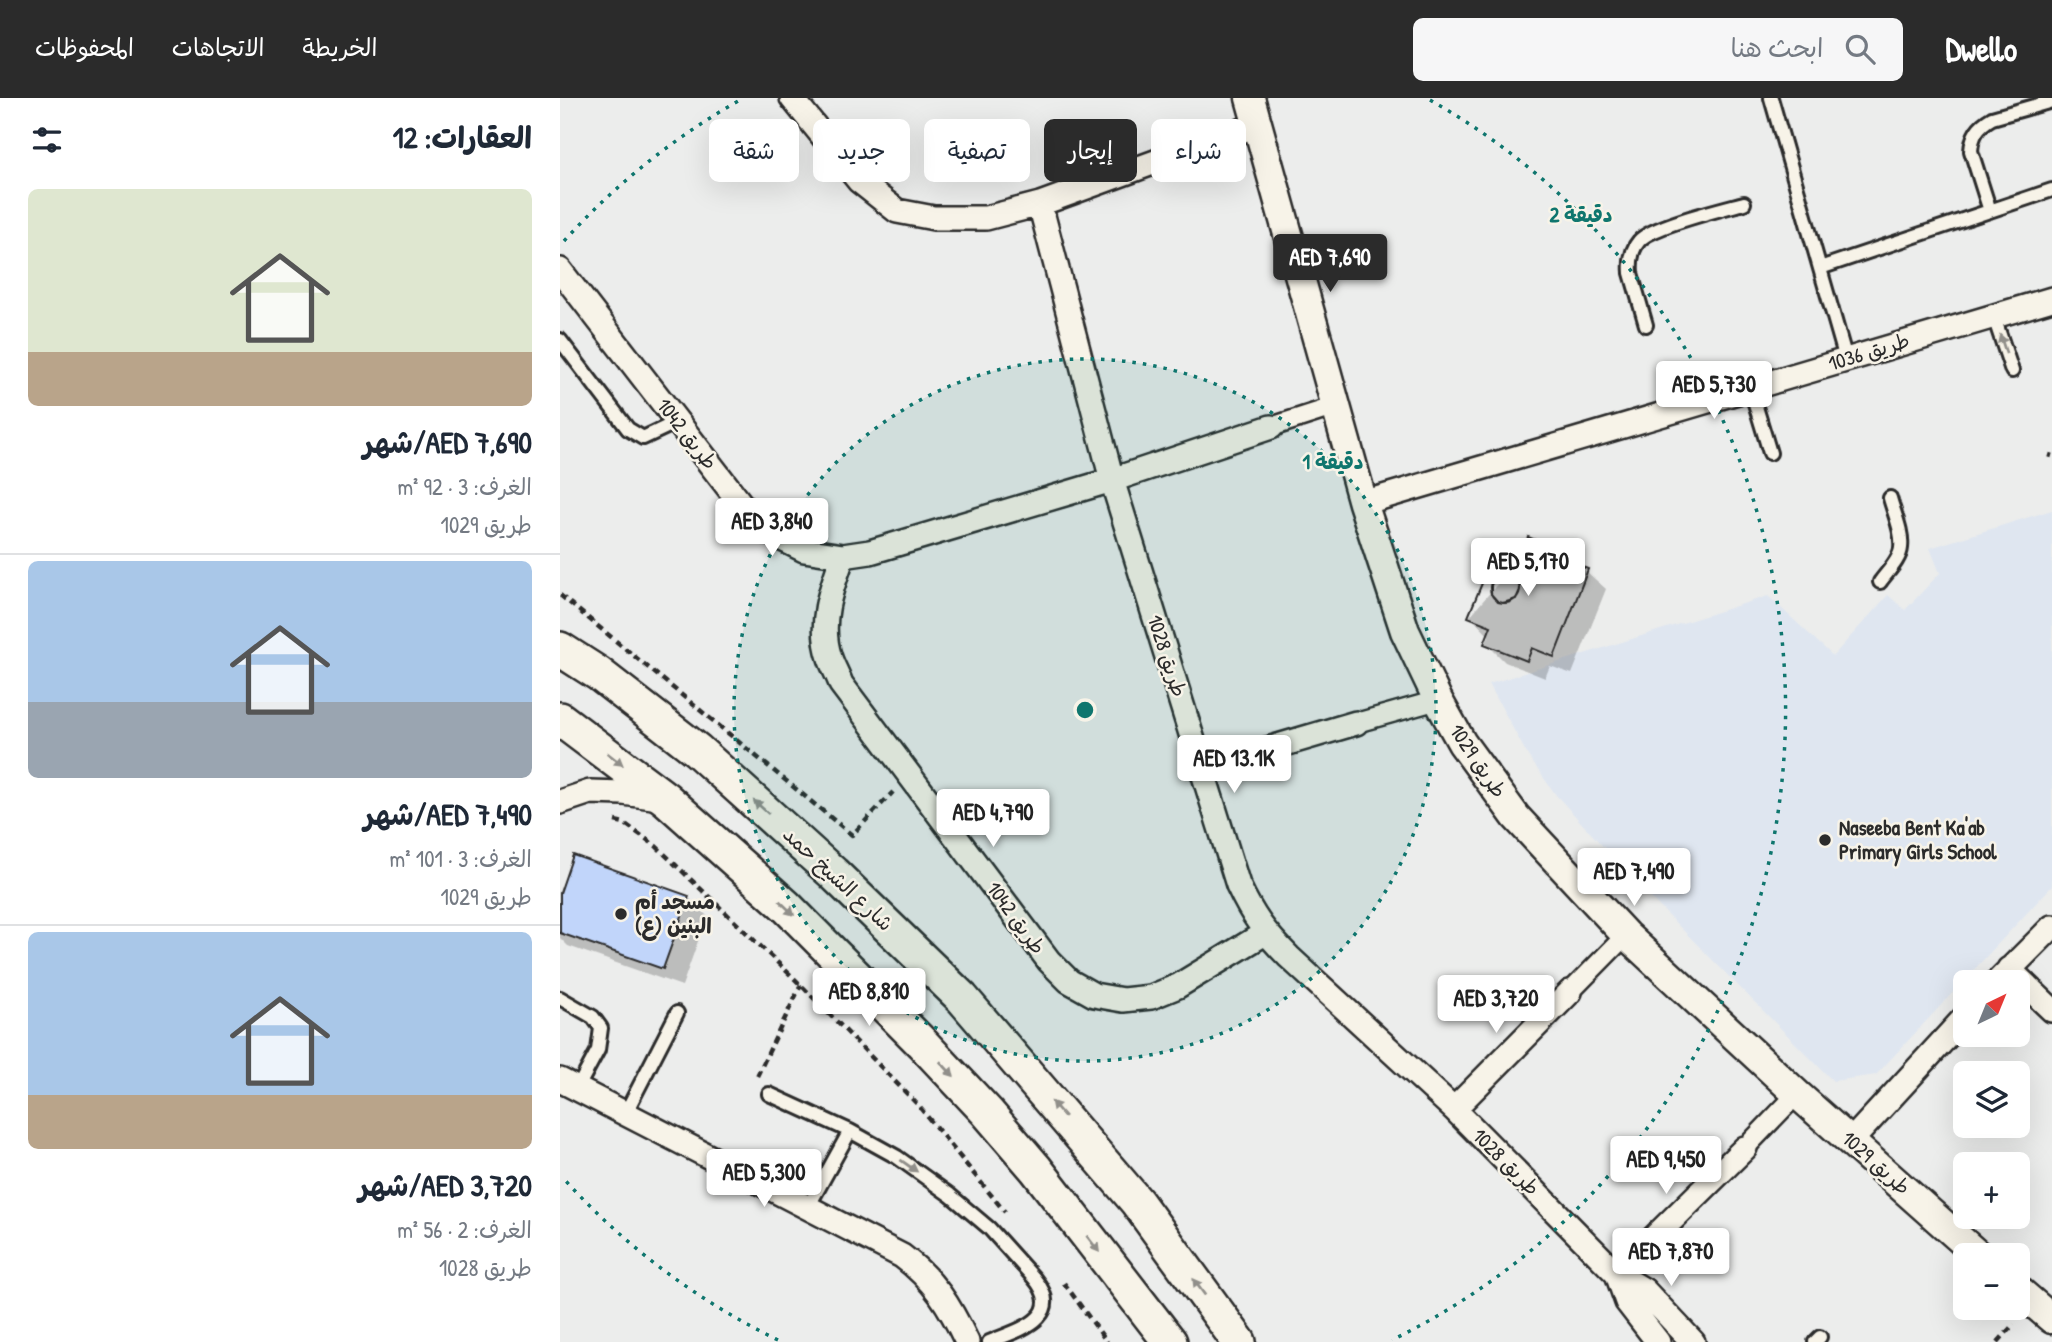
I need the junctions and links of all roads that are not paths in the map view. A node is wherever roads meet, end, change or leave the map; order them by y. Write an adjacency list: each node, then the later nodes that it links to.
1 (792, 98): 7 (street)
2 (1771, 98): 9 (lane)
3 (2052, 102): 8 (lane)
4 (1254, 111): 7 (street); 18 (street, طريق 1029)
5 (2052, 190): 8 (lane)
6 (1744, 203): 13 (lane)
7 (1040, 204): 22 (street, طريق 1028)
8 (1990, 211): 9 (lane)
9 (1820, 268): 15 (lane)
10 (560, 270): 19 (street, طريق 1042)
11 (2052, 299): 12 (street, طريق 1036)
12 (1994, 317): 15 (street, طريق 1036); 16 (lane, one-way to 12)
13 (1646, 325)
14 (560, 340): 19 (lane)
15 (1846, 359): 17 (street, طريق 1036)
16 (2012, 371)
17 (1749, 387): 21 (lane); 24 (street, طريق 1036)
18 (1336, 406): 20 (street); 24 (street, طريق 1029)
19 (677, 422): 25 (street, طريق 1042)
20 (1271, 427): 22 (street, طريق 1042)
21 (1770, 453)
22 (1112, 480): 25 (street, طريق 1042); 31 (street, طريق 1028)
23 (1890, 498): 26 (lane)
24 (1363, 503): 28 (street, طريق 1029)
25 (843, 555): 35 (street, طريق 1042)
26 (1880, 582)
27 (560, 649): 60 (main road, شارع الشيخ حمد, one-way to 27)
28 (1438, 700): 30 (street); 36 (street, طريق 1029)
29 (560, 719): 32 (main road, one-way to 32)
30 (1356, 723): 31 (street)
31 (1203, 768): 35 (street, طريق 1028)
32 (666, 799): 33 (street); 59 (main road, one-way to 59)
33 (560, 802)
34 (2052, 927): 37 (street)
35 (1265, 933): 47 (street, طريق 1028)
36 (1626, 935): 38 (street); 46 (street, طريق 1029)
37 (2008, 970)
38 (1570, 992): 47 (street)
39 (2030, 994): 41 (street)
40 (560, 998): 44 (lane)
41 (2052, 1010)
42 (677, 1013): 48 (lane)
43 (1953, 1030): 50 (street)
44 (568, 1085): 48 (street)
45 (769, 1094): 49 (lane)
46 (1797, 1094): 50 (street, طريق 1029); 51 (street)
47 (1454, 1109): 54 (street, طريق 1028)
48 (625, 1114): 52 (street)
49 (850, 1131): 52 (lane); 58 (lane, one-way to 58)
50 (1851, 1141): 53 (street, طريق 1029)
51 (1745, 1148): 54 (street)
52 (808, 1208): 57 (street)
53 (1965, 1243)
54 (1617, 1274): 61 (street, طريق 1028); 62 (street, طريق 1028)
55 (2030, 1300): 56 (street)
56 (2052, 1319)
57 (967, 1342)
58 (989, 1342)
59 (1170, 1342)
60 (1239, 1342)
61 (1658, 1342)
62 (1693, 1342)

